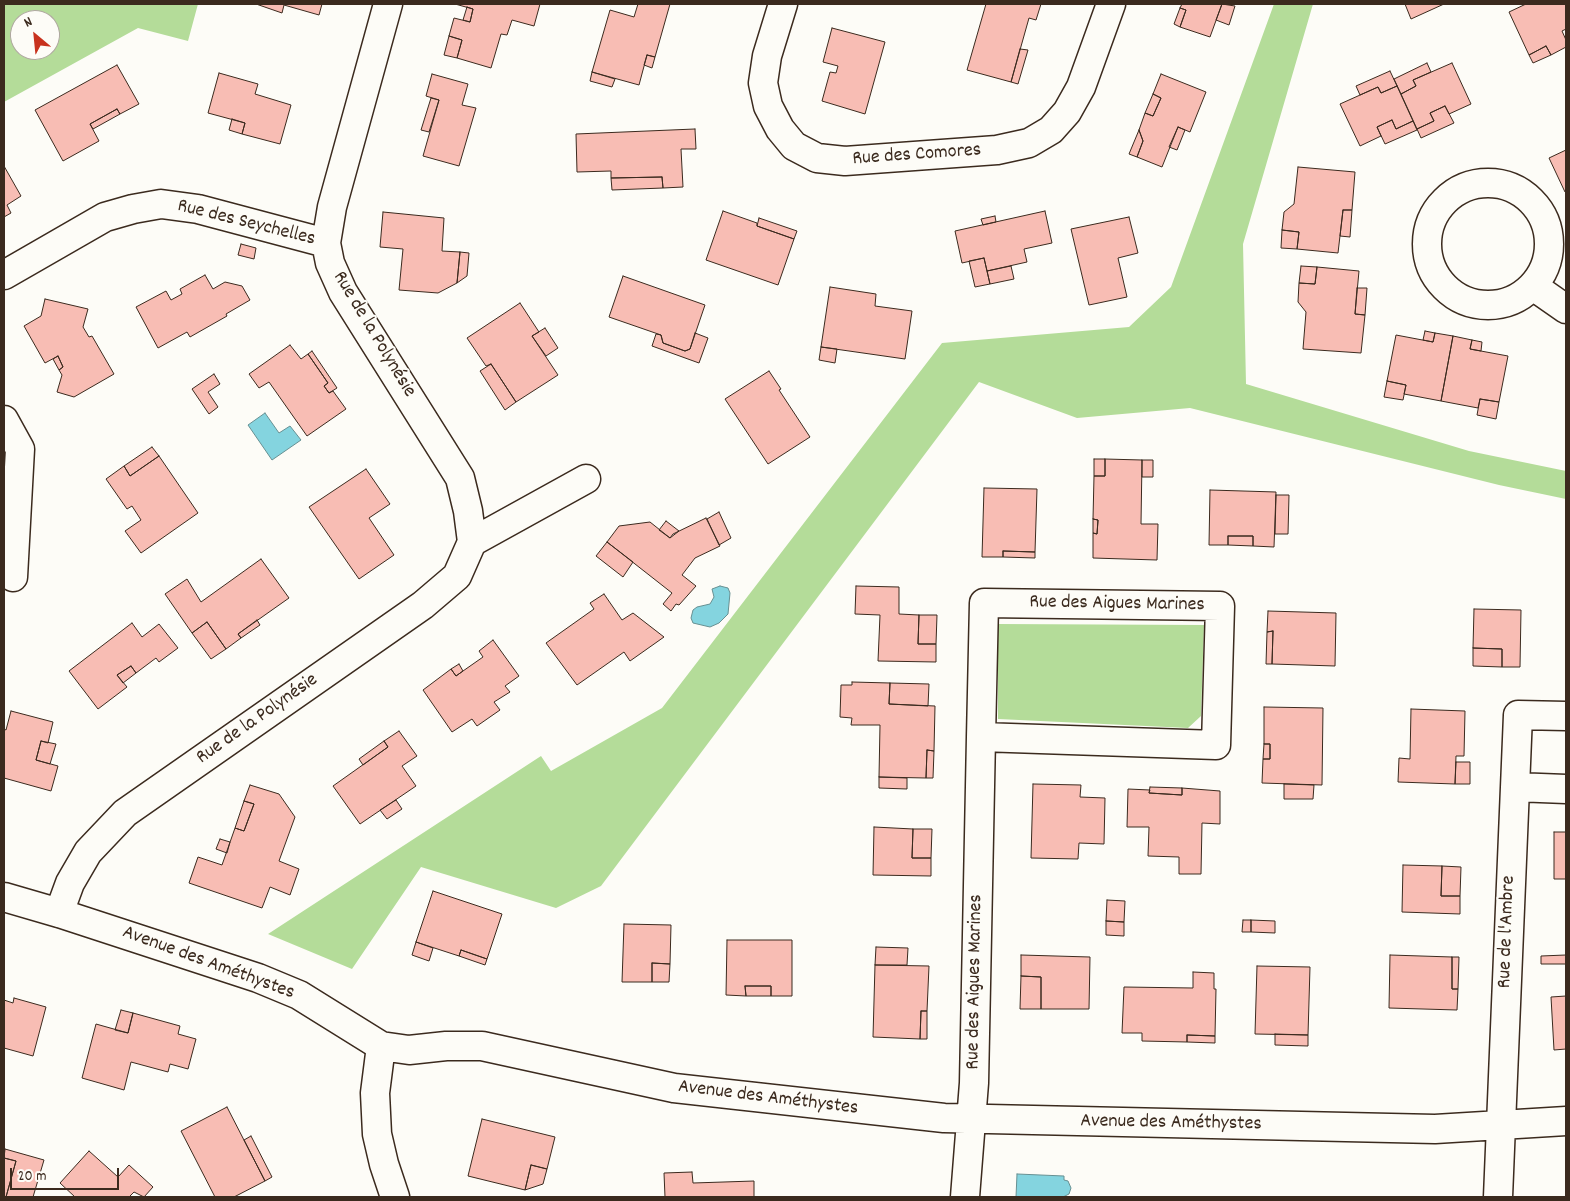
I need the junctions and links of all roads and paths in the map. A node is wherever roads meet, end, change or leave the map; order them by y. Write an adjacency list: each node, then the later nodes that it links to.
1 (388, 4): 4 (street, Rue de la Polynésie)
2 (783, 4): 3 (street, Rue des Comores)
3 (1111, 4)
4 (326, 243): 5 (street, Rue des Seychelles); 10 (street, Rue de la Polynésie)
5 (4, 275)
6 (1533, 286): 6 (street); 7 (street)
7 (1566, 310)
8 (4, 420): 11 (street)
9 (586, 479): 10 (street)
10 (472, 542): 17 (street, Rue de la Polynésie)
11 (13, 577)
12 (1566, 716): 14 (street, Rue de l'Ambre)
13 (981, 737): 13 (street, Rue des Aigues Marines); 19 (street, Rue des Aigues Marines)
14 (1514, 787): 15 (street); 21 (street, Rue de l'Ambre)
15 (1566, 789)
16 (4, 897): 17 (street, Avenue des Améthystes)
17 (59, 913): 18 (street, Avenue des Améthystes)
18 (381, 1046): 19 (street, Avenue des Améthystes); 22 (street)
19 (972, 1119): 21 (street, Avenue des Améthystes); 23 (street, Rue des Aigues Marines)
20 (1566, 1121): 21 (street, Avenue des Améthystes)
21 (1500, 1125): 24 (street, Rue de l'Ambre)
22 (395, 1197)
23 (965, 1197)
24 (1498, 1197)

